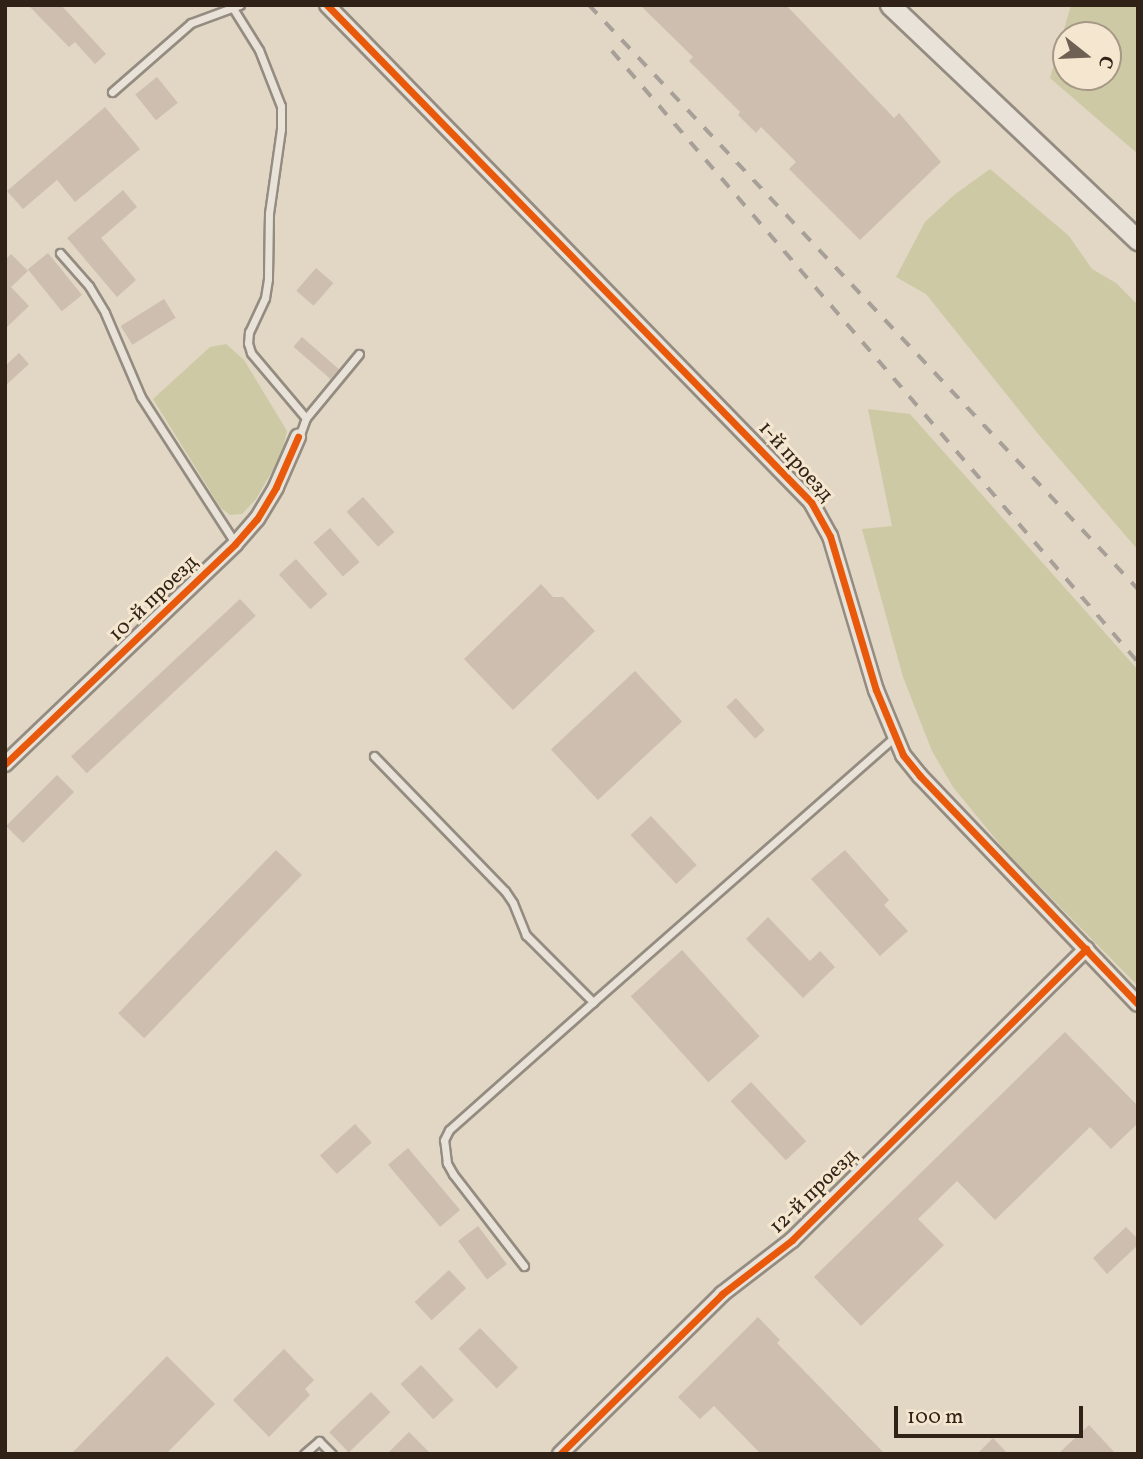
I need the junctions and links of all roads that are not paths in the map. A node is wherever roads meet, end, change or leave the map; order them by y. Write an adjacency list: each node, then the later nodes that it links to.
1 (327, 5): 11 (street, 1-й проезд)
2 (890, 5): 5 (main road)
3 (234, 6): 4 (lane); 8 (lane)
4 (112, 92)
5 (1138, 240)
6 (60, 253): 10 (lane)
7 (359, 354): 8 (lane)
8 (306, 418): 9 (lane)
9 (299, 438): 10 (street, 10-й проезд)
10 (235, 544): 13 (street, 10-й проезд)
11 (894, 738): 14 (street, 1-й проезд); 15 (lane)
12 (374, 756): 15 (lane)
13 (5, 764)
14 (1086, 949): 16 (street, 1-й проезд); 20 (street, 12-й проезд)
15 (593, 1002): 17 (lane)
16 (1138, 1004)
17 (524, 1266)
18 (304, 1454): 19 (lane)
19 (332, 1454)
20 (560, 1454)

